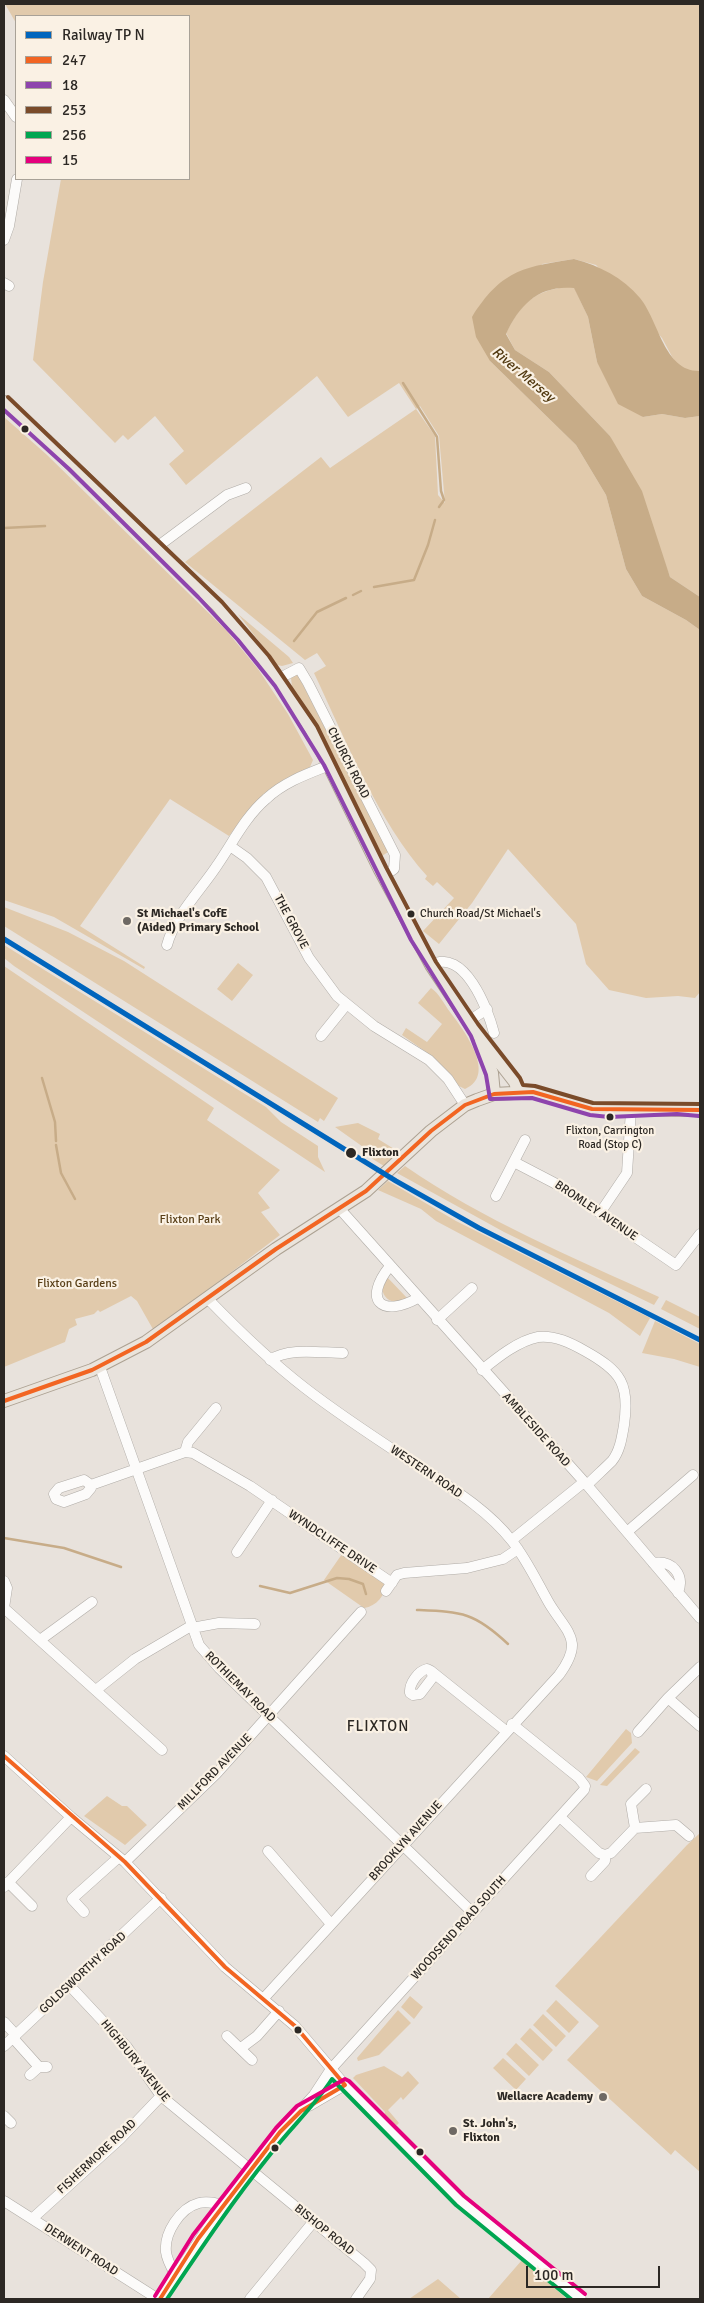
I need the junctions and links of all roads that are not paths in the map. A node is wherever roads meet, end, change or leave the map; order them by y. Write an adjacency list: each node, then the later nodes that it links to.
1 (4, 100): 2 (street)
2 (15, 116)
3 (17, 180): 4 (street)
4 (4, 240)
5 (4, 402): 7 (main road, CHURCH ROAD)
6 (246, 488): 7 (street)
7 (157, 547): 8 (main road, CHURCH ROAD)
8 (278, 679): 9 (main road, CHURCH ROAD); 11 (street, CHURCH ROAD)
9 (330, 765): 10 (street); 11 (main road, CHURCH ROAD)
10 (230, 846): 12 (street); 14 (street, THE GROVE)
11 (384, 876): 13 (main road, CHURCH ROAD)
12 (167, 945)
13 (432, 965): 15 (street); 16 (main road, CHURCH ROAD)
14 (346, 1005): 18 (street); 21 (street, THE GROVE)
15 (487, 1009): 16 (street); 17 (street)
16 (471, 1024): 19 (main road); 20 (main road)
17 (494, 1033)
18 (321, 1036)
19 (518, 1091): 20 (main road); 22 (main road)
20 (494, 1094): 21 (main road)
21 (465, 1105): 27 (main road)
22 (631, 1110): 23 (main road); 28 (street)
23 (700, 1110)
24 (525, 1140): 25 (street)
25 (514, 1162): 26 (street); 28 (street, BROMLEY AVENUE)
26 (496, 1196)
27 (339, 1208): 30 (street, AMBLESIDE ROAD); 32 (main road)
28 (600, 1213): 29 (street, BROMLEY AVENUE)
29 (700, 1234)
30 (390, 1266): 33 (street, AMBLESIDE ROAD); 33 (street)
31 (472, 1288): 34 (street)
32 (208, 1298): 36 (street, WESTERN ROAD); 37 (main road)
33 (418, 1298): 34 (street, AMBLESIDE ROAD)
34 (437, 1320): 38 (street, AMBLESIDE ROAD)
35 (343, 1353): 36 (street)
36 (270, 1360): 48 (street, WESTERN ROAD)
37 (100, 1366): 39 (main road); 42 (street, ROTHIEMAY ROAD)
38 (482, 1370): 44 (street, AMBLESIDE ROAD); 44 (street)
39 (4, 1401)
40 (216, 1408): 41 (street)
41 (185, 1452): 42 (street); 46 (street, WYNDCLIFFE DRIVE)
42 (135, 1468): 45 (street); 57 (street, ROTHIEMAY ROAD)
43 (693, 1475): 47 (street)
44 (585, 1483): 47 (street, AMBLESIDE ROAD); 48 (street)
45 (91, 1485)
46 (272, 1500): 49 (street, WYNDCLIFFE DRIVE); 50 (street)
47 (627, 1532): 55 (street, AMBLESIDE ROAD)
48 (512, 1540): 49 (street, WESTERN ROAD)
49 (518, 1549): 61 (street, WESTERN ROAD)
50 (237, 1552)
51 (4, 1581): 53 (street)
52 (92, 1602): 58 (street)
53 (4, 1608): 58 (street)
54 (361, 1612): 64 (street, MILLFORD AVENUE)
55 (700, 1618)
56 (255, 1624): 57 (street)
57 (191, 1627): 62 (street); 64 (street, ROTHIEMAY ROAD)
58 (40, 1640): 62 (street)
59 (700, 1666): 63 (street)
60 (431, 1671): 66 (street)
61 (550, 1685): 66 (street, BROOKLYN AVENUE)
62 (96, 1690): 68 (street)
63 (668, 1698): 65 (street); 67 (street)
64 (269, 1716): 75 (street, ROTHIEMAY ROAD); 78 (street, MILLFORD AVENUE)
65 (700, 1726)
66 (509, 1728): 72 (street, WOODSEND ROAD SOUTH); 75 (street, BROOKLYN AVENUE)
67 (638, 1732)
68 (162, 1750)
69 (5, 1759): 71 (street)
70 (646, 1789): 73 (street)
71 (71, 1817): 78 (street); 80 (street)
72 (560, 1817): 77 (street); 84 (street, WOODSEND ROAD SOUTH)
73 (635, 1828): 74 (street); 77 (street)
74 (688, 1836)
75 (403, 1845): 84 (street, ROTHIEMAY ROAD); 85 (street, BROOKLYN AVENUE)
76 (268, 1851): 85 (street)
77 (606, 1855): 79 (street)
78 (122, 1860): 81 (street); 83 (street, MILLFORD AVENUE)
79 (591, 1876)
80 (6, 1885): 82 (street)
81 (162, 1898): 86 (street, GOLDSWORTHY ROAD); 87 (street)
82 (32, 1906)
83 (84, 1912)
84 (473, 1913): 95 (street, WOODSEND ROAD SOUTH)
85 (331, 1924): 87 (street, BROOKLYN AVENUE)
86 (70, 1986): 91 (street, GOLDSWORTHY ROAD); 98 (street, HIGHBURY AVENUE)
87 (264, 1998): 88 (street)
88 (279, 2011): 93 (street); 95 (street)
89 (4, 2022): 91 (street)
90 (227, 2036): 93 (street)
91 (15, 2037): 92 (street, GOLDSWORTHY ROAD); 96 (street)
92 (4, 2046)
93 (241, 2048): 94 (street)
94 (252, 2060)
95 (331, 2069): 97 (street); 99 (street, WOODSEND ROAD SOUTH)
96 (30, 2075)
97 (345, 2085): 99 (street); 109 (street)
98 (161, 2096): 100 (street, HIGHBURY AVENUE); 103 (street, FISHERMORE ROAD)
99 (301, 2111): 100 (street)
100 (251, 2169): 102 (street); 104 (street, BISHOP ROAD)
101 (4, 2201): 103 (street, DERWENT ROAD)
102 (222, 2205): 105 (street); 105 (street)
103 (33, 2218): 106 (street, DERWENT ROAD)
104 (314, 2221): 107 (street); 108 (street, BISHOP ROAD)
105 (175, 2274): 106 (street)
106 (159, 2299)
107 (250, 2299)
108 (356, 2299)
109 (581, 2299)

